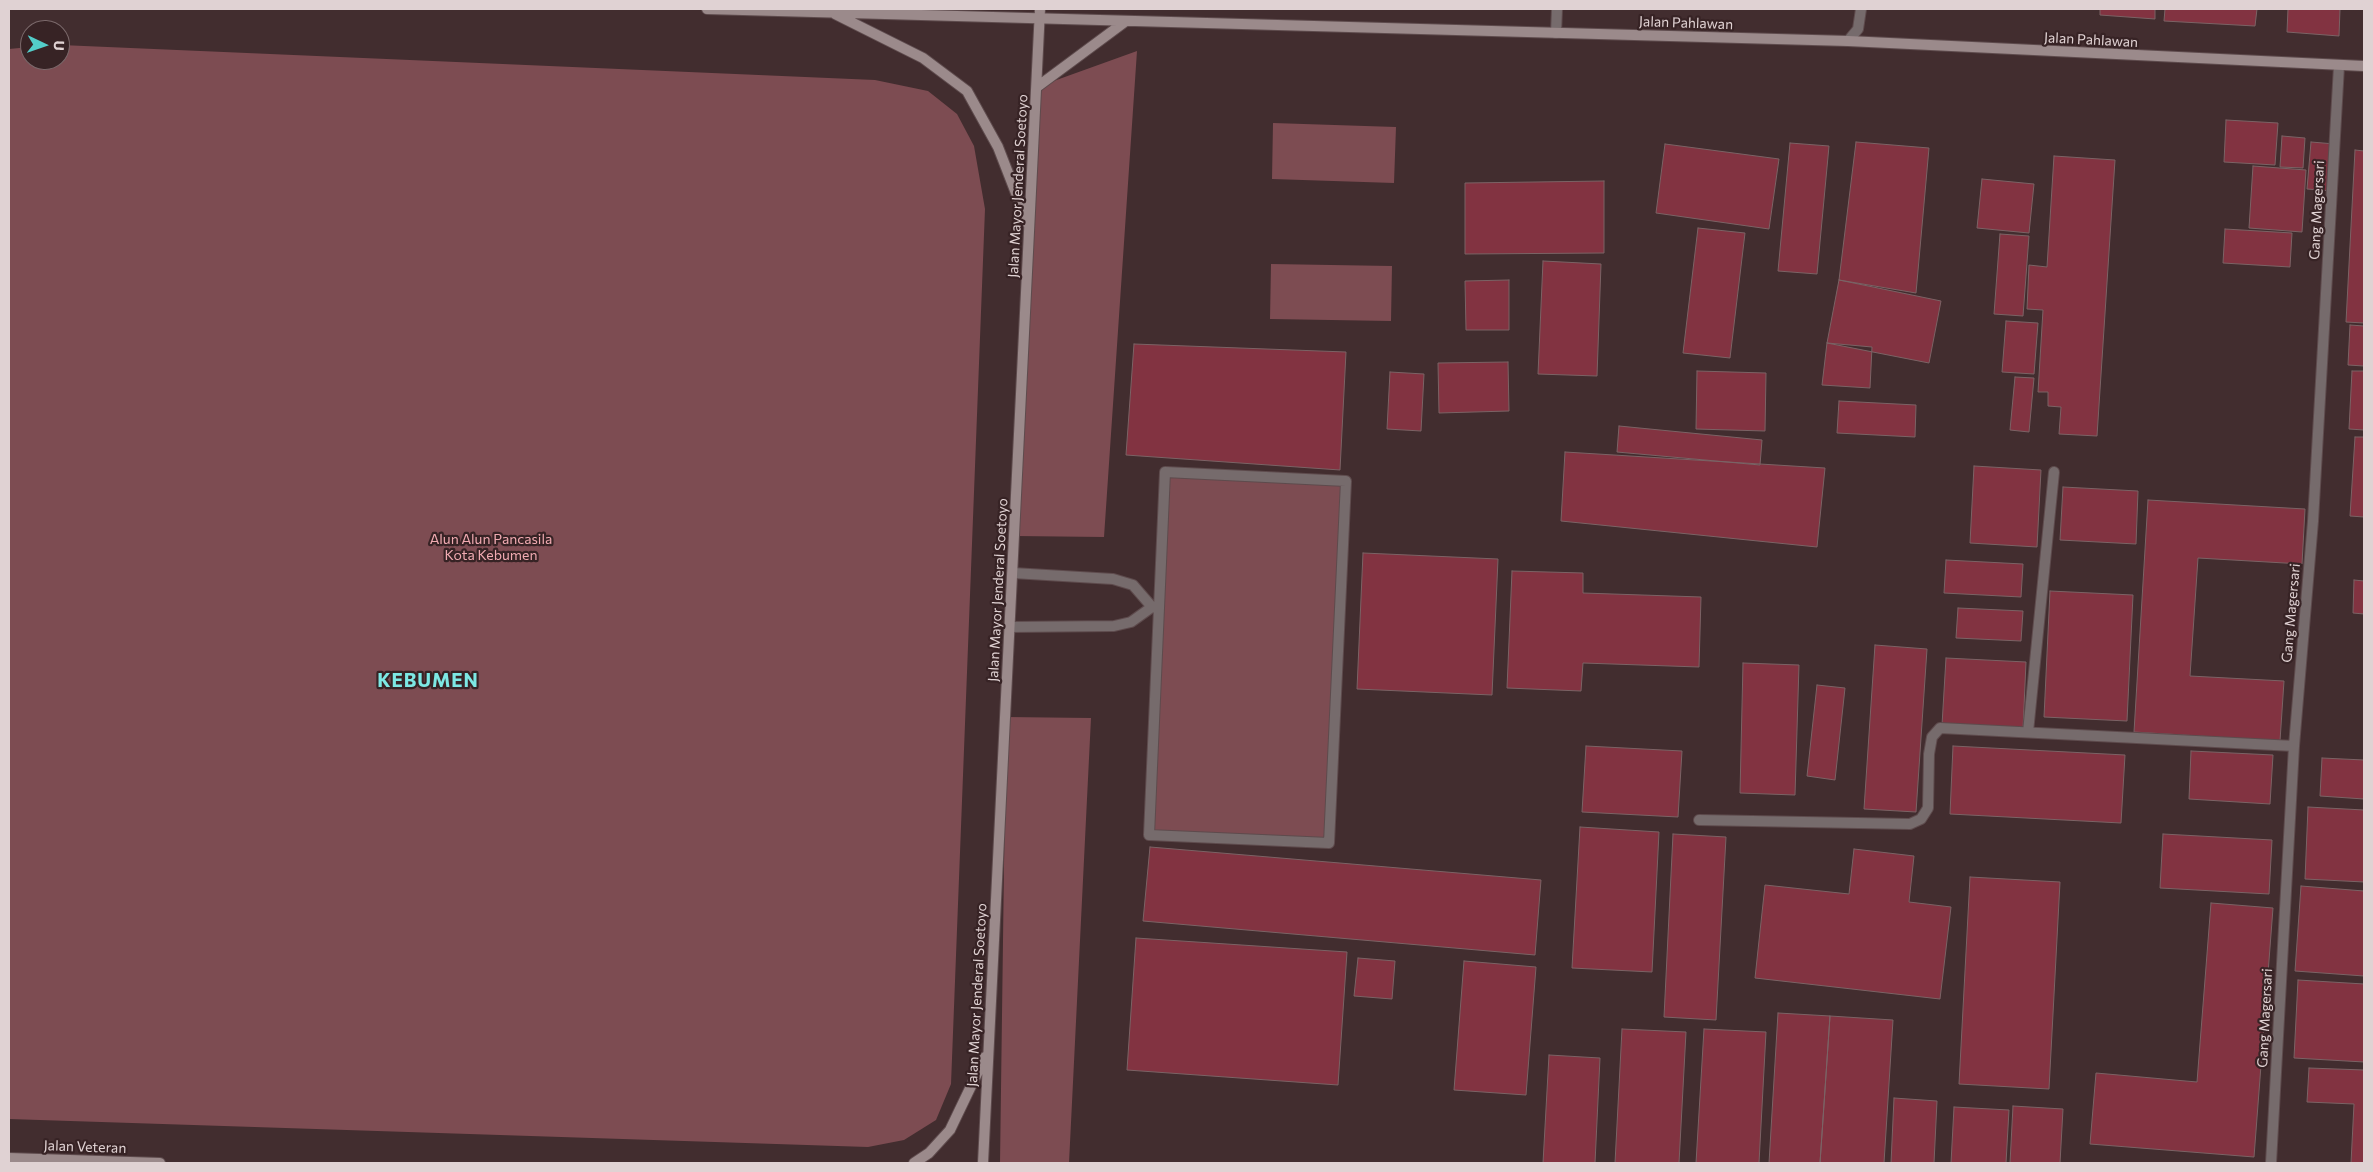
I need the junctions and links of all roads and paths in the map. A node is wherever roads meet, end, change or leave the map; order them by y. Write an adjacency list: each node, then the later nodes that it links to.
1 (708, 9): 5 (main road, Jalan Pahlawan)
2 (971, 9): 7 (main road)
3 (1557, 9): 9 (street)
4 (1861, 9): 10 (street)
5 (832, 12): 7 (main road, Jalan Pahlawan); 14 (main road)
6 (1040, 14): 7 (main road, Jalan Pahlawan); 8 (main road, Jalan Pahlawan); 13 (main road, Jalan Mayor Jenderal Soetoyo)
7 (963, 16)
8 (1126, 21): 9 (main road, Jalan Pahlawan); 13 (main road)
9 (1556, 33): 10 (main road, Jalan Pahlawan)
10 (1848, 41): 11 (main road, Jalan Pahlawan)
11 (2339, 66): 12 (main road, Jalan Pahlawan); 20 (street, Gang Magersari)
12 (2364, 66)
13 (1037, 87): 14 (main road, Jalan Mayor Jenderal Soetoyo)
14 (1030, 230): 16 (main road, Jalan Mayor Jenderal Soetoyo)
15 (2054, 472): 19 (street)
16 (1013, 573): 17 (street); 18 (main road, Jalan Mayor Jenderal Soetoyo)
17 (1156, 608): 17 (street); 18 (street)
18 (1010, 627): 22 (main road, Jalan Mayor Jenderal Soetoyo)
19 (2028, 732): 20 (street); 21 (street)
20 (2294, 746): 27 (street, Gang Magersari)
21 (1699, 820)
22 (987, 1052): 25 (main road); 26 (main road, Jalan Mayor Jenderal Soetoyo)
23 (9, 1158): 24 (main road, Jalan Veteran)
24 (160, 1163)
25 (914, 1163)
26 (983, 1163)
27 (2271, 1163)

